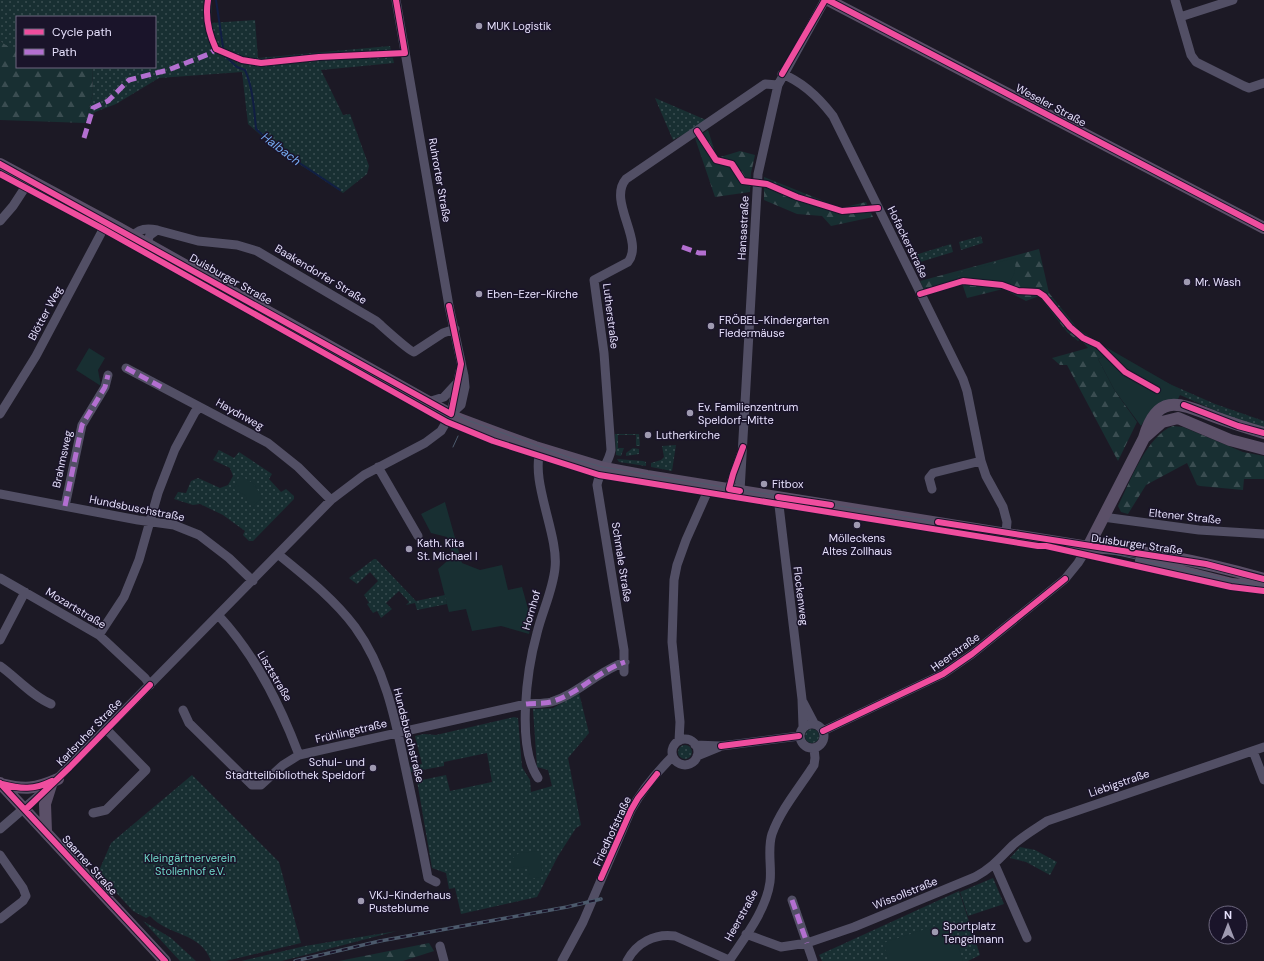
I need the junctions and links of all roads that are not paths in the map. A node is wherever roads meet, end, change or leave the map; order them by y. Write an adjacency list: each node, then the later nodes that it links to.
1 (396, 0): 18 (street, Ruhrorter Straße)
2 (825, 0): 7 (street, Hansastraße)
3 (828, 0): 14 (main road, Weseler Straße)
4 (1175, 0): 6 (street)
5 (1233, 0): 6 (street)
6 (1180, 17): 8 (street)
7 (782, 74): 9 (street, Hansastraße); 31 (street, Hofackerstraße)
8 (1264, 83)
9 (778, 85): 33 (street, Lutherstraße); 36 (street, Hansastraße)
10 (0, 164): 11 (main road, Duisburger Straße)
11 (30, 180): 12 (street); 13 (main road, Duisburger Straße)
12 (0, 221)
13 (107, 222): 16 (main road, Duisburger Straße); 25 (street, Blötter Weg)
14 (1264, 228)
15 (157, 230): 16 (street, Baakendorfer Straße); 17 (street); 18 (street, Baakendorfer Straße)
16 (133, 236): 17 (main road, Duisburger Straße)
17 (146, 244): 23 (main road, Duisburger Straße)
18 (455, 328): 19 (street, Ruhrorter Straße)
19 (461, 364): 22 (street, Ruhrorter Straße); 26 (street, Ruhrorter Straße)
20 (126, 368): 24 (street, Haydnweg)
21 (108, 376): 40 (street, Brahmsweg)
22 (458, 381): 23 (street, Ruhrorter Straße); 26 (street, Ruhrorter Straße)
23 (428, 402): 26 (main road, Duisburger Straße)
24 (199, 408): 39 (street, Haydnweg); 42 (street)
25 (0, 414)
26 (451, 414): 29 (main road, Duisburger Straße); 32 (street, Karlsruher Straße)
27 (1264, 433): 28 (main road)
28 (1144, 438): 30 (main road); 41 (main road)
29 (541, 449): 33 (main road, Duisburger Straße); 62 (street, Hornhof)
30 (1264, 449)
31 (981, 461): 35 (street); 43 (street, Hofackerstraße)
32 (378, 467): 39 (street, Karlsruher Straße); 45 (street)
33 (604, 468): 34 (main road, Duisburger Straße); 56 (street, Schmale Straße)
34 (710, 486): 36 (main road, Duisburger Straße); 70 (street)
35 (932, 489)
36 (735, 490): 38 (main road, Duisburger Straße)
37 (0, 494): 40 (street, Hundsbuschstraße)
38 (778, 497): 43 (main road, Duisburger Straße); 60 (street, Flockenweg)
39 (331, 500): 47 (street, Karlsruher Straße)
40 (65, 506): 42 (street, Hundsbuschstraße)
41 (1103, 517): 44 (street, Eltener Straße); 46 (main road)
42 (151, 522): 50 (street, Hundsbuschstraße); 54 (street)
43 (1006, 533): 46 (main road, Duisburger Straße)
44 (1264, 534)
45 (418, 536)
46 (1088, 547): 49 (main road, Duisburger Straße); 51 (main road, Duisburger Straße); 67 (street, Heerstraße)
47 (279, 555): 50 (street, Karlsruher Straße); 68 (street, Hundsbuschstraße)
48 (0, 578): 52 (street, Mozartstraße)
49 (1264, 579)
50 (253, 581): 53 (street, Karlsruher Straße)
51 (1264, 587)
52 (25, 592): 54 (street, Mozartstraße); 55 (street)
53 (219, 616): 59 (street, Karlsruher Straße); 75 (street, Lisztstraße)
54 (99, 635): 59 (street, Mozartstraße)
55 (0, 640)
56 (625, 662): 58 (street, Schmale Straße); 62 (street)
57 (0, 666): 61 (street)
58 (624, 672)
59 (150, 685): 66 (street, Karlsruher Straße)
60 (802, 699): 64 (street, Flockenweg); 65 (street, Flockenweg)
61 (51, 704)
62 (526, 704): 68 (street, Frühlingstraße); 80 (street, Hornhof)
63 (182, 710): 75 (street, Frühlingstraße)
64 (814, 723): 65 (street); 67 (street)
65 (803, 726): 69 (street)
66 (106, 729): 82 (street, Karlsruher Straße); 85 (street)
67 (823, 731): 73 (street, Heerstraße)
68 (398, 732): 75 (street, Frühlingstraße); 90 (street, Hundsbuschstraße)
69 (799, 736): 71 (street); 73 (street)
70 (687, 742): 71 (street); 76 (street); 77 (street, Friedhofstraße)
71 (721, 746): 76 (street)
72 (1264, 747): 74 (street, Liebigstraße)
73 (814, 748): 93 (street, Heerstraße)
74 (1253, 751): 81 (street); 89 (street, Liebigstraße)
75 (299, 755)
76 (697, 756): 78 (street, Friedhofstraße)
77 (672, 757): 78 (street); 79 (street, Friedhofstraße)
78 (680, 764): 79 (street, Friedhofstraße)
79 (657, 774): 99 (street, Friedhofstraße)
80 (538, 778)
81 (1264, 780)
82 (54, 782): 83 (main road); 84 (street, Karlsruher Straße); 87 (main road)
83 (1, 783): 84 (main road, Saarner Straße)
84 (25, 810): 86 (street, Karlsruher Straße); 87 (main road, Saarner Straße)
85 (93, 813)
86 (0, 829)
87 (46, 832): 97 (main road, Saarner Straße)
88 (0, 855): 92 (street)
89 (995, 865): 94 (street); 95 (street, Wissollstraße)
90 (436, 882)
91 (792, 900): 95 (street)
92 (0, 919)
93 (746, 934): 95 (street, Wissollstraße); 101 (street, Heerstraße)
94 (1027, 938)
95 (807, 943): 102 (street)
96 (440, 946): 98 (street)
97 (165, 961)
98 (444, 961)
99 (562, 961)
100 (627, 961): 101 (street)
101 (729, 961)
102 (813, 961)

